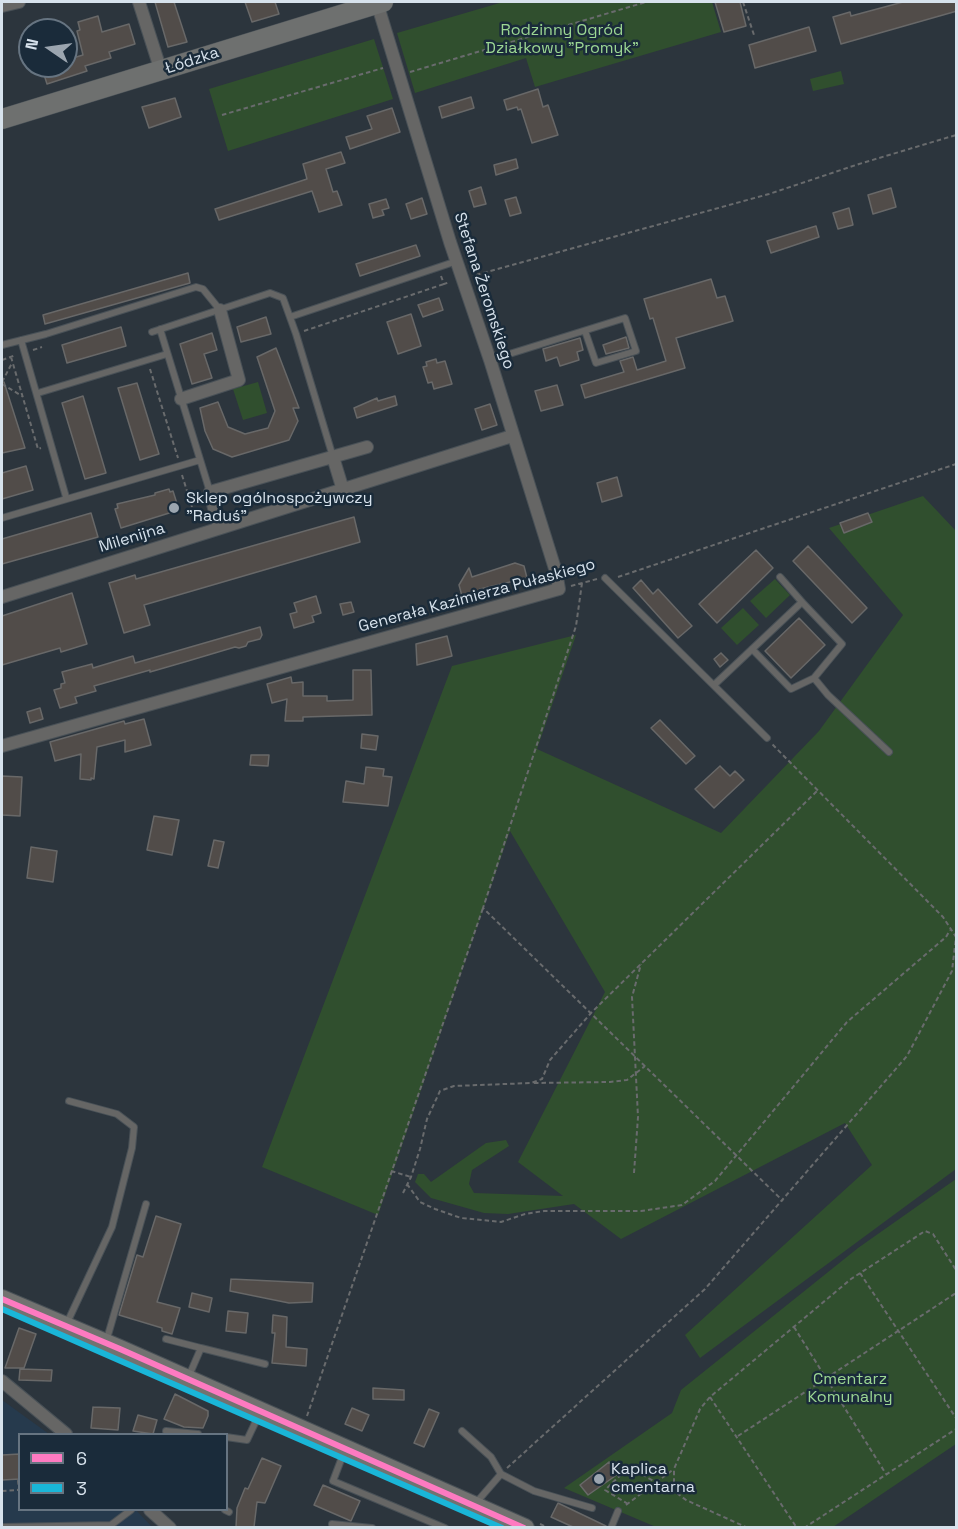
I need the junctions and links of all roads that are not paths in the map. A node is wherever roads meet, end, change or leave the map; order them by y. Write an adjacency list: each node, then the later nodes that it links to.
1 (20, 2): 4 (street)
2 (139, 2): 5 (street)
3 (380, 2): 5 (main road, Łódzka); 7 (street, Stefana Żeromskiego)
4 (2, 6)
5 (160, 71): 6 (main road, Łódzka)
6 (2, 119)
7 (457, 261): 9 (lane); 16 (street, Stefana Żeromskiego)
8 (220, 310): 9 (lane); 10 (lane); 13 (lane); 18 (street)
9 (290, 317): 21 (lane)
10 (160, 329): 12 (lane); 15 (lane)
11 (585, 331): 11 (lane); 16 (lane)
12 (152, 332)
13 (21, 340): 14 (lane); 17 (lane)
14 (2, 345)
15 (167, 354): 17 (lane); 18 (lane)
16 (490, 360): 19 (street, Stefana Żeromskiego)
17 (38, 393): 25 (lane)
18 (181, 399): 22 (lane)
19 (512, 436): 23 (street, Milenijna); 30 (street, Stefana Żeromskiego)
20 (368, 447): 21 (street)
21 (333, 458): 23 (street); 24 (street)
22 (200, 460): 24 (lane); 25 (lane)
23 (343, 490): 27 (street, Milenijna)
24 (210, 492): 27 (street)
25 (66, 497): 26 (lane)
26 (2, 518)
27 (219, 528): 31 (street, Milenijna)
28 (780, 577): 32 (lane)
29 (605, 578): 35 (lane)
30 (559, 589): 37 (street, Generała Kazimierza Pułaskiego)
31 (2, 597)
32 (802, 602): 33 (lane); 34 (lane)
33 (752, 650): 34 (lane); 35 (lane)
34 (814, 678): 38 (lane)
35 (714, 685): 36 (lane)
36 (767, 738)
37 (2, 746)
38 (889, 752)
39 (69, 1101): 42 (lane)
40 (146, 1204): 44 (lane)
41 (2, 1299): 42 (main road)
42 (66, 1326): 44 (main road)
43 (166, 1339): 45 (lane)
44 (106, 1343): 47 (main road)
45 (201, 1348): 46 (lane); 47 (lane)
46 (265, 1364)
47 (188, 1379): 55 (main road)
48 (2, 1380): 52 (street)
49 (256, 1421): 54 (lane)
50 (166, 1431): 53 (lane)
51 (462, 1431): 56 (lane)
52 (65, 1433)
53 (187, 1433)
54 (228, 1437)
55 (346, 1448): 57 (main road); 66 (lane)
56 (501, 1474): 57 (lane); 58 (lane)
57 (475, 1505): 67 (main road)
58 (592, 1508)
59 (128, 1511): 63 (lane)
60 (152, 1511): 64 (street)
61 (618, 1511): 68 (lane)
62 (332, 1524): 65 (lane)
63 (2, 1527)
64 (170, 1527)
65 (372, 1527)
66 (445, 1527)
67 (525, 1527)
68 (611, 1527)

